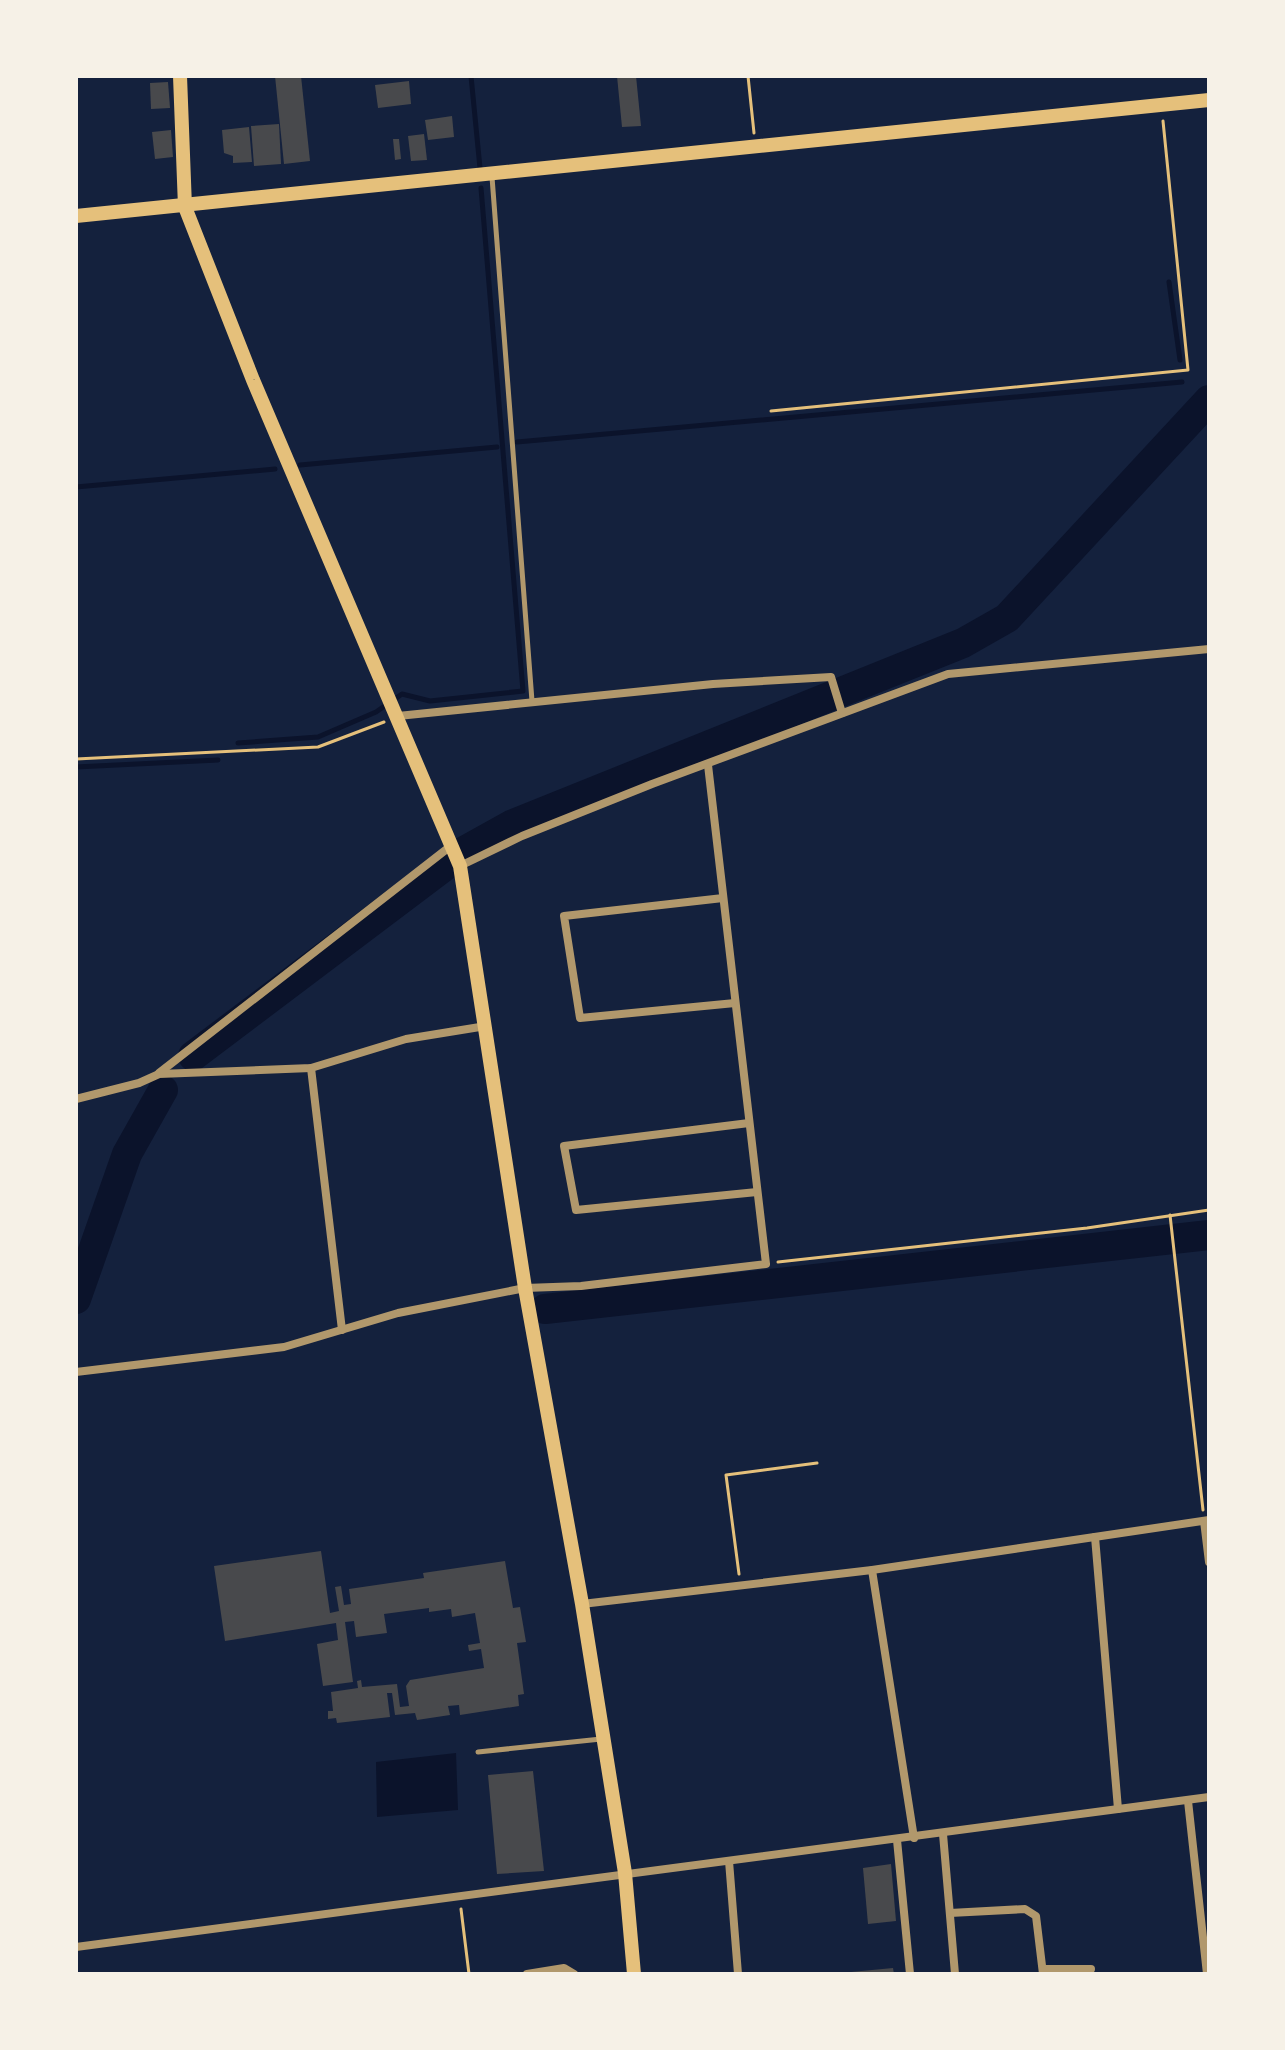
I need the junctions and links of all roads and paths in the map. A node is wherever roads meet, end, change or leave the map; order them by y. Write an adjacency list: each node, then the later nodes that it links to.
1 (180, 76): 7 (main road)
2 (748, 76): 5 (path)
3 (1209, 100): 4 (main road)
4 (1161, 105): 5 (main road); 9 (path)
5 (755, 148): 6 (main road)
6 (492, 176): 7 (main road); 11 (lane)
7 (185, 207): 8 (main road); 13 (main road)
8 (76, 216)
9 (771, 411)
10 (1209, 649): 12 (street)
11 (532, 701): 12 (street); 13 (street)
12 (842, 713): 15 (street)
13 (398, 716): 14 (path); 16 (main road)
14 (76, 759)
15 (708, 765): 17 (street); 18 (street)
16 (453, 846): 17 (main road); 22 (street)
17 (460, 866): 20 (main road)
18 (723, 898): 19 (street); 19 (street)
19 (735, 1003): 24 (street)
20 (487, 1025): 21 (street); 29 (main road)
21 (311, 1068): 22 (street); 30 (street)
22 (159, 1074): 23 (street)
23 (76, 1099)
24 (749, 1123): 25 (street); 25 (street)
25 (757, 1192): 28 (street)
26 (1209, 1210): 27 (path)
27 (1170, 1215): 28 (path); 33 (path)
28 (766, 1264): 29 (street)
29 (525, 1288): 30 (street); 38 (main road)
30 (342, 1330): 31 (street)
31 (76, 1372)
32 (817, 1463): 37 (path)
33 (1206, 1521): 34 (street); 35 (street)
34 (1095, 1537): 36 (street); 43 (street)
35 (1209, 1562)
36 (872, 1570): 37 (street); 45 (street)
37 (740, 1585): 38 (street)
38 (582, 1604): 39 (main road)
39 (602, 1739): 40 (lane); 48 (main road)
40 (478, 1752)
41 (1209, 1797): 42 (street)
42 (1188, 1801): 43 (street); 61 (street)
43 (1118, 1809): 44 (street)
44 (943, 1834): 45 (street); 50 (street)
45 (914, 1838): 46 (street)
46 (897, 1840): 47 (street); 59 (street)
47 (729, 1861): 48 (street); 58 (street)
48 (625, 1873): 49 (street); 57 (main road)
49 (460, 1897): 51 (street); 54 (path)
50 (950, 1913): 53 (street); 60 (street)
51 (76, 1947)
52 (1091, 1969): 53 (street)
53 (1043, 1972)
54 (469, 1974)
55 (527, 1974): 56 (street)
56 (574, 1974)
57 (634, 1974)
58 (738, 1974)
59 (910, 1974)
60 (955, 1974)
61 (1207, 1974)

